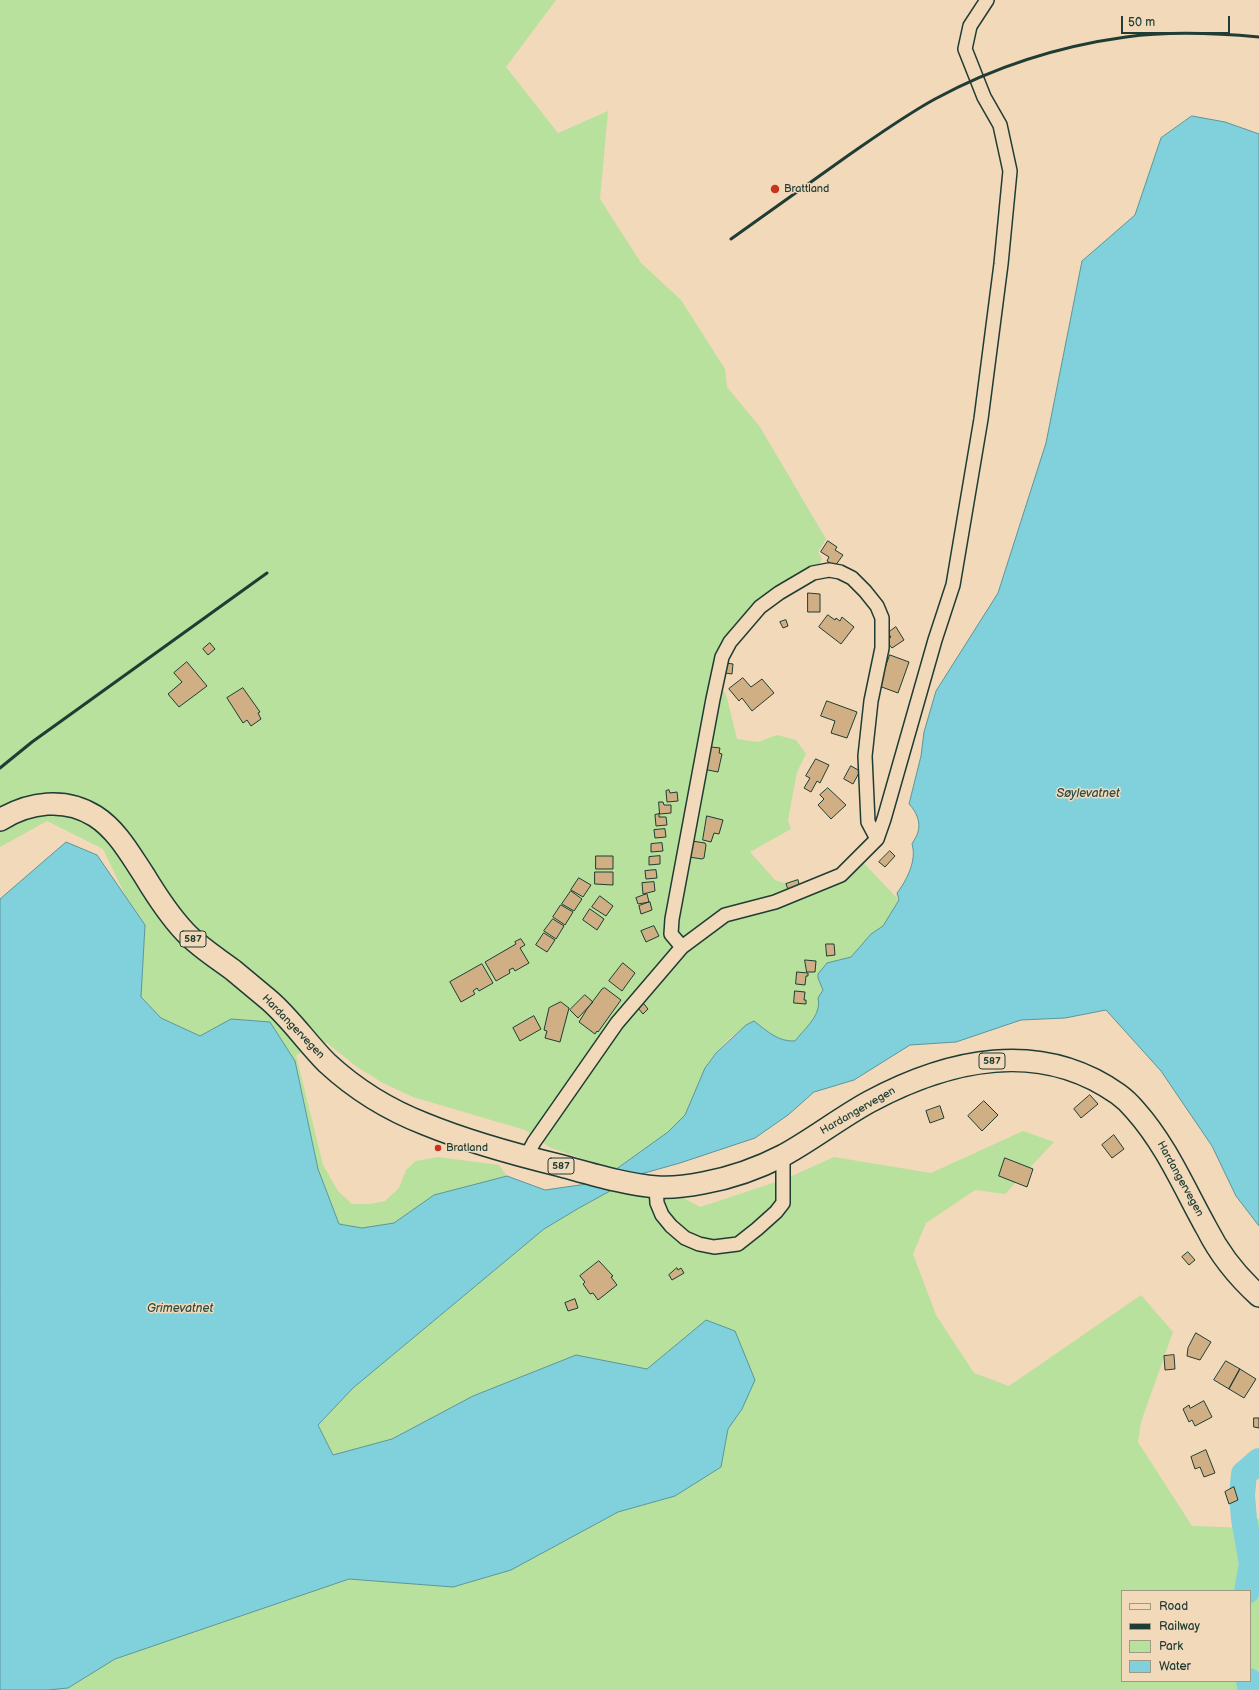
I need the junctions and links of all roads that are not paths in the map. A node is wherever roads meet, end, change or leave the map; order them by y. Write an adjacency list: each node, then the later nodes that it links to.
1 (987, 0): 3 (street)
2 (0, 820): 6 (main road, Hardangervegen / 587)
3 (877, 839): 4 (street); 4 (street)
4 (682, 947): 6 (street)
5 (783, 1155): 7 (main road, Hardangervegen / 587); 7 (street); 8 (main road, Hardangervegen / 587)
6 (526, 1157): 7 (main road, Hardangervegen / 587)
7 (647, 1185)
8 (1259, 1296)

